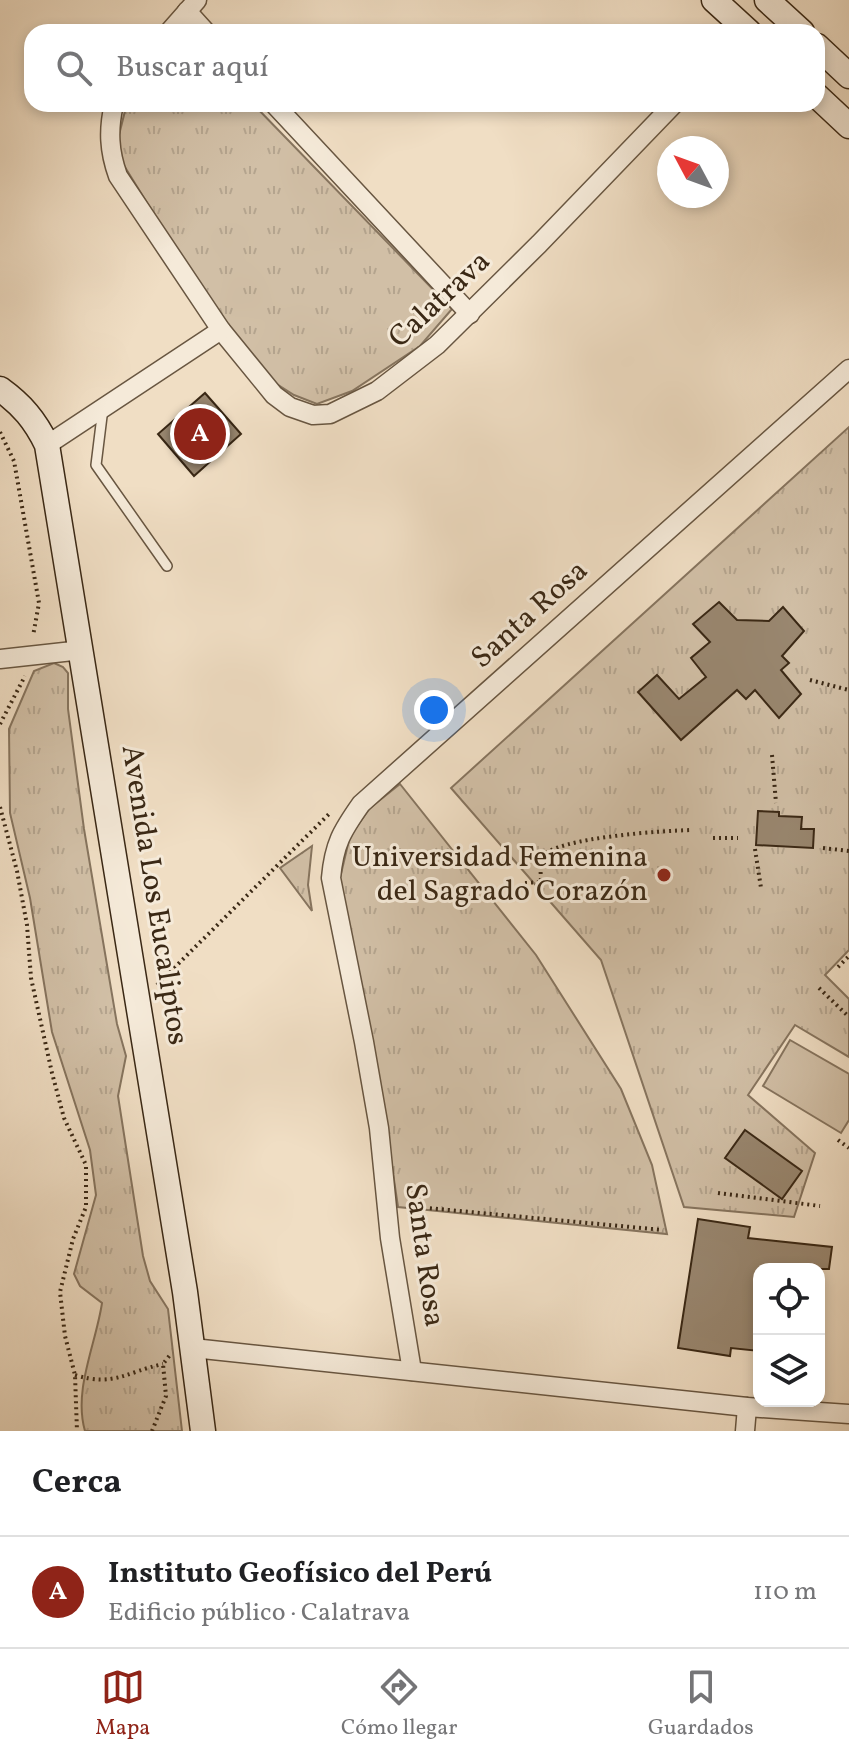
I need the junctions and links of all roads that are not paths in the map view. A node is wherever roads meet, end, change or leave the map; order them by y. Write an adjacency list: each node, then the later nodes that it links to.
1 (714, 0): 6 (street)
2 (770, 2): 7 (street); 8 (street)
3 (192, 6): 4 (street); 5 (street)
4 (176, 24)
5 (202, 24)
6 (739, 24)
7 (752, 24)
8 (793, 24)
9 (825, 54): 10 (street)
10 (849, 76)
11 (825, 104): 15 (street)
12 (112, 112): 17 (street, Calatrava)
13 (281, 112): 16 (street)
14 (666, 112): 16 (street, Calatrava)
15 (849, 126)
16 (470, 314): 17 (street, Calatrava)
17 (221, 330): 20 (street)
18 (849, 369): 26 (street, Santa Rosa)
19 (0, 389): 21 (street, Avenida Los Eucaliptos)
20 (103, 408): 21 (street); 22 (lane)
21 (47, 445): 23 (street, Avenida Los Eucaliptos)
22 (167, 566)
23 (82, 650): 24 (street); 25 (street, Avenida Los Eucaliptos)
24 (0, 659)
25 (182, 1351): 26 (street); 29 (street, Avenida Los Eucaliptos)
26 (412, 1371): 27 (street)
27 (747, 1407): 28 (street); 30 (street)
28 (849, 1414)
29 (203, 1431)
30 (745, 1431)

